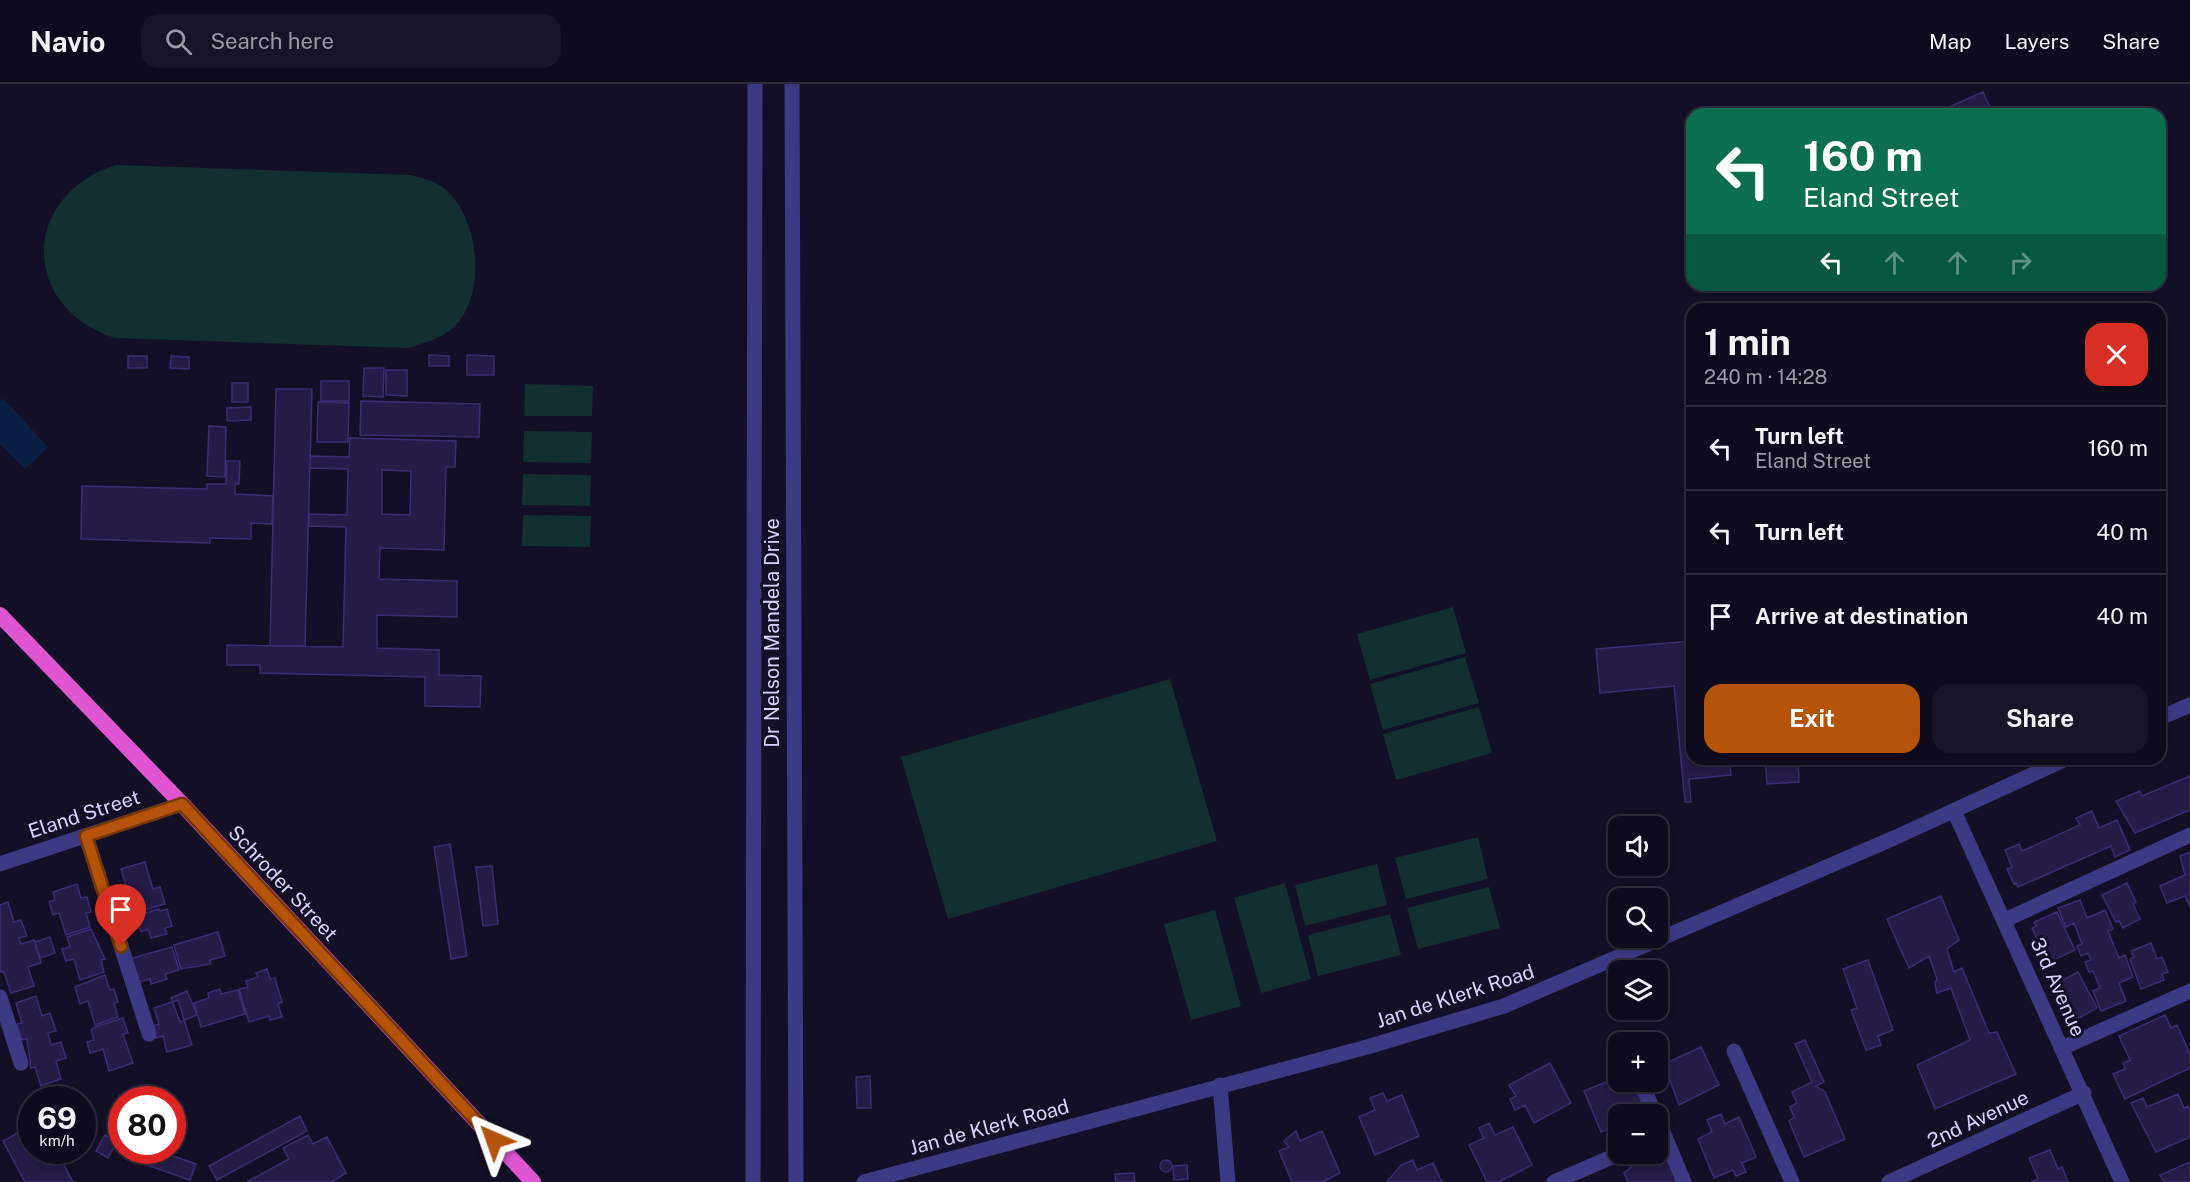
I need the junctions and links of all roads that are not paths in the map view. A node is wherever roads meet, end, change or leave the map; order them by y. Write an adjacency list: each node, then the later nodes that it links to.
1 (755, 84): 24 (street, Dr Nelson Mandela Drive)
2 (792, 84): 25 (street, Dr Nelson Mandela Drive)
3 (0, 615): 7 (highway, Schroder Street)
4 (2190, 705): 5 (street)
5 (2166, 715)
6 (2053, 765): 8 (street, Jan de Klerk Road)
7 (182, 804): 10 (street, Eland Street); 23 (highway, Schroder Street)
8 (1954, 811): 12 (street, 3rd Avenue); 19 (street, Jan de Klerk Road)
9 (2190, 835): 12 (street)
10 (86, 836): 11 (street, Eland Street); 15 (street)
11 (0, 864)
12 (2005, 920): 16 (street, 3rd Avenue)
13 (2190, 991): 16 (street)
14 (0, 997): 18 (street)
15 (149, 1034)
16 (2062, 1048): 20 (street, 3rd Avenue)
17 (1734, 1051): 30 (street)
18 (21, 1063)
19 (1220, 1085): 26 (street, Jan de Klerk Road); 27 (street)
20 (2084, 1093): 31 (street, 2nd Avenue); 32 (street, 3rd Avenue)
21 (1668, 1147): 29 (street)
22 (1608, 1159): 28 (street)
23 (533, 1182)
24 (753, 1182)
25 (795, 1182)
26 (864, 1182)
27 (1228, 1182)
28 (1554, 1182)
29 (1684, 1182)
30 (1792, 1182)
31 (1889, 1182)
32 (2122, 1182)

